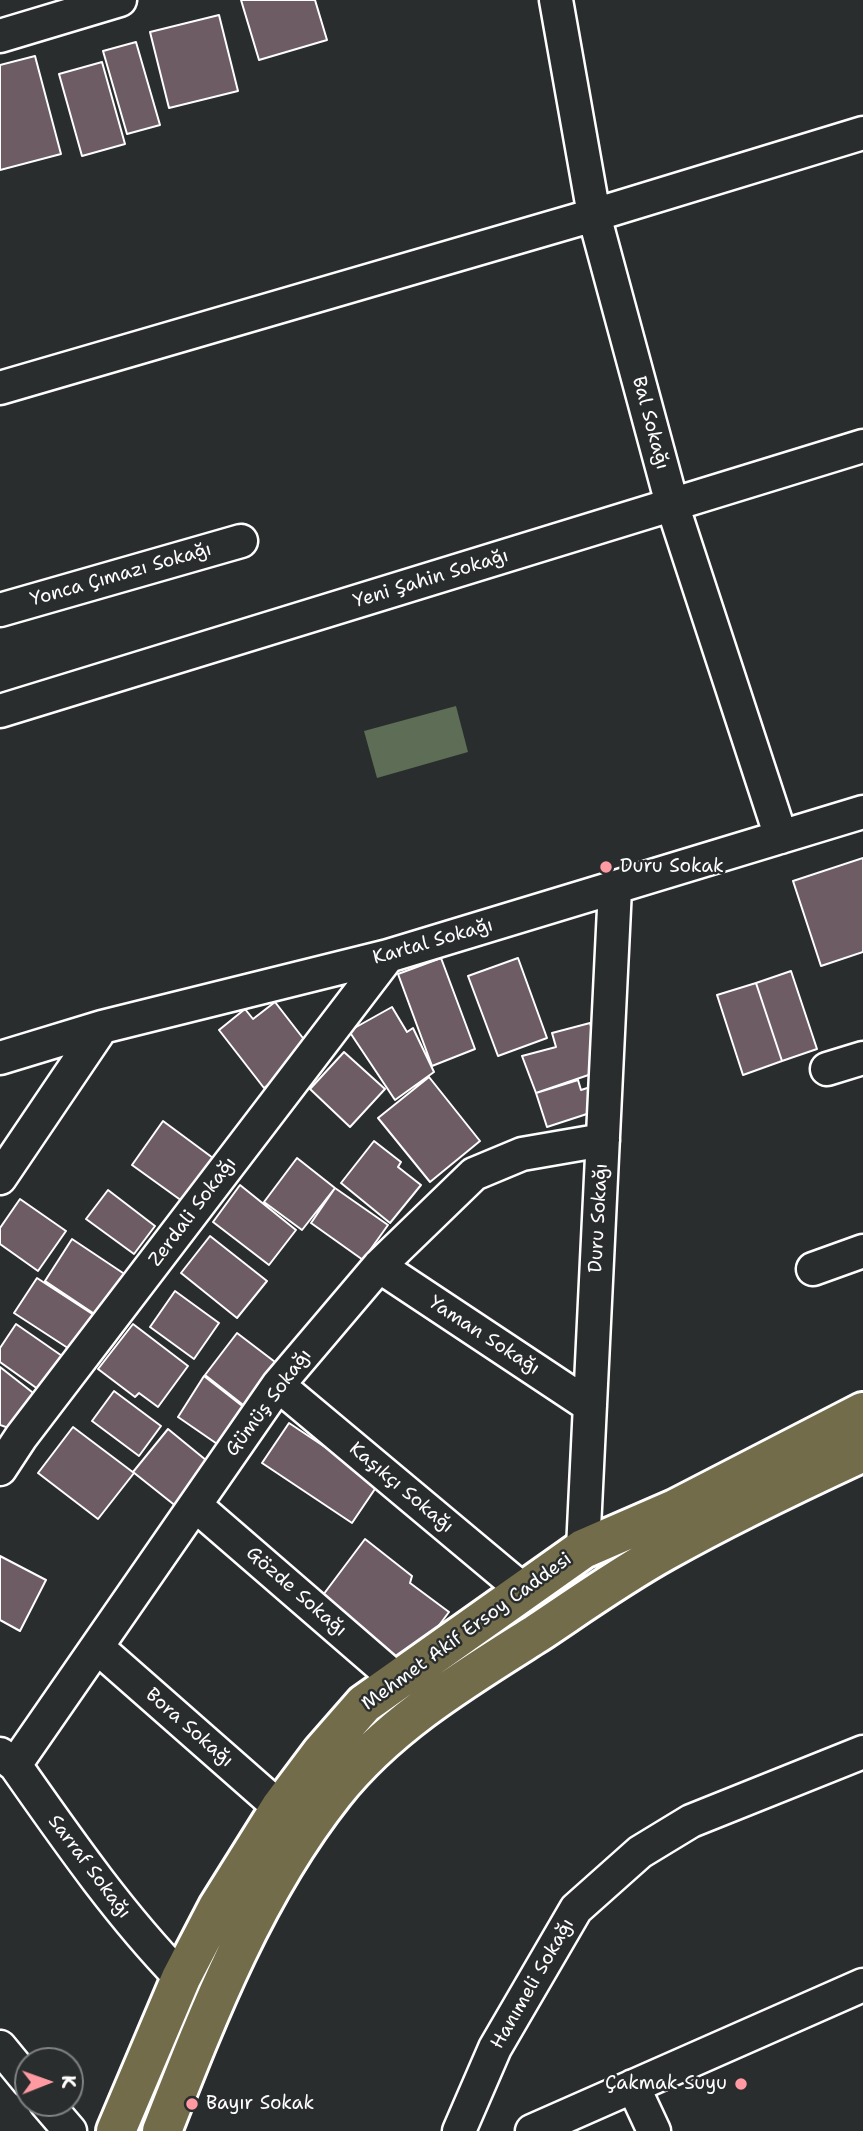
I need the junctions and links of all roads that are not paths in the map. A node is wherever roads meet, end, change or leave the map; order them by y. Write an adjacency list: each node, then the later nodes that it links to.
1 (120, 0): 3 (street)
2 (555, 0): 5 (street, Bal Sokağı)
3 (0, 36)
4 (863, 133): 5 (street)
5 (594, 215): 6 (street); 8 (street, Bal Sokağı)
6 (0, 388)
7 (863, 446): 8 (street, Yeni Şahin Sokağı)
8 (672, 505): 11 (street, Yeni Şahin Sokağı); 13 (street, Bal Sokağı)
9 (241, 541): 10 (street, Yonca Çımazı Sokağı)
10 (0, 610)
11 (0, 711)
12 (863, 812): 13 (street, Kartal Sokağı)
13 (782, 837): 14 (street, Kartal Sokağı)
14 (615, 888): 15 (street, Kartal Sokağı); 20 (street, Duru Sokağı)
15 (388, 957): 16 (street, Kartal Sokağı); 28 (street, Zerdali Sokağı)
16 (102, 1027): 17 (street, Kartal Sokağı); 21 (street)
17 (0, 1058)
18 (863, 1058): 19 (street)
19 (827, 1069)
20 (603, 1140): 23 (street, Gümüş Sokağı); 26 (street, Duru Sokağı)
21 (0, 1178)
22 (863, 1251): 24 (street)
23 (379, 1266): 25 (street, Gümüş Sokağı); 26 (street, Yaman Sokağı)
24 (813, 1269)
25 (278, 1385): 31 (street, Gümüş Sokağı); 33 (street, Kaşıkçı Sokağı)
26 (590, 1406): 32 (street, Duru Sokağı)
27 (863, 1412): 32 (main road, Mehmet Akif Ersoy Caddesi)
28 (10, 1433): 30 (street, Zerdali Sokağı)
29 (863, 1452): 48 (main road, Mehmet Akif Ersoy Caddesi)
30 (0, 1469)
31 (195, 1505): 34 (street, Gümüş Sokağı); 35 (street, Gözde Sokağı)
32 (583, 1549): 33 (main road, Mehmet Akif Ersoy Caddesi)
33 (523, 1590): 35 (main road, Mehmet Akif Ersoy Caddesi)
34 (97, 1647): 37 (street, Gümüş Sokağı); 38 (street, Bora Sokağı)
35 (396, 1679): 38 (main road, Mehmet Akif Ersoy Caddesi)
36 (863, 1752): 49 (street, Hanımeli Sokağı)
37 (7, 1760): 39 (street, Sarraf Sokağı)
38 (280, 1808): 39 (main road, Mehmet Akif Ersoy Caddesi)
39 (181, 1978): 47 (main road, Mehmet Akif Ersoy Caddesi)
40 (863, 1985): 43 (street)
41 (0, 2047): 42 (street)
42 (14, 2064)
43 (633, 2086): 45 (street); 50 (street)
44 (58, 2117): 46 (street)
45 (653, 2130)
46 (70, 2131)
47 (116, 2131)
48 (162, 2131)
49 (459, 2131)
50 (532, 2131)

